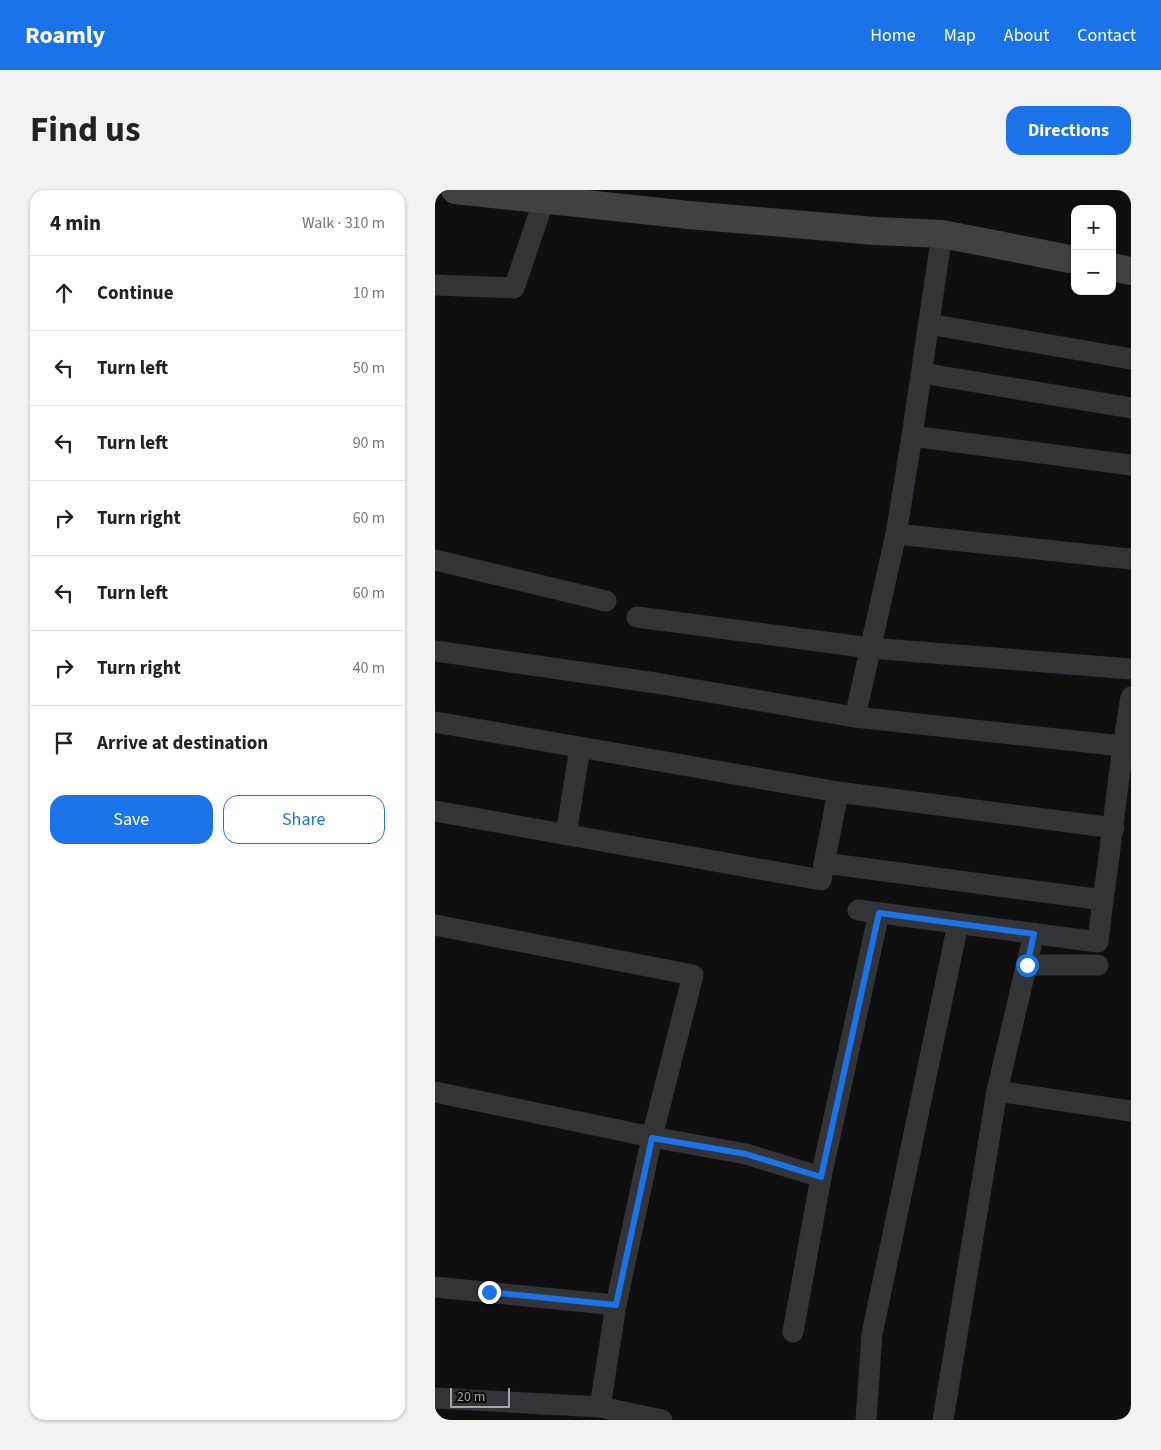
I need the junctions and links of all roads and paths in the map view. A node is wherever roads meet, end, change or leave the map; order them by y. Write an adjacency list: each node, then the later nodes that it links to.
1 (455, 190): 2 (main road)
2 (544, 200): 3 (main road); 7 (street)
3 (942, 234): 4 (main road); 8 (street)
4 (1071, 259)
5 (1116, 268): 6 (main road)
6 (1131, 271)
7 (435, 285)
8 (929, 324): 9 (street); 10 (street)
9 (1131, 359)
10 (922, 373): 11 (street); 12 (street)
11 (1131, 408)
12 (912, 436): 13 (street); 14 (street)
13 (1131, 465)
14 (896, 534): 15 (street); 19 (street)
15 (1131, 559)
16 (435, 560): 17 (street)
17 (606, 601)
18 (637, 617): 19 (street)
19 (870, 648): 21 (street); 23 (street)
20 (435, 650): 23 (street)
21 (1131, 669)
22 (1131, 697): 25 (street)
23 (855, 717): 25 (street)
24 (435, 722): 26 (street)
25 (1122, 746): 29 (street)
26 (580, 747): 27 (street); 30 (street)
27 (837, 792): 29 (street); 31 (street)
28 (435, 811): 30 (street)
29 (1114, 828): 32 (street)
30 (566, 835): 31 (street)
31 (824, 863): 32 (street)
32 (1103, 900): 37 (street)
33 (857, 910): 34 (street)
34 (879, 913): 35 (street); 44 (street)
35 (958, 924): 37 (street); 51 (street)
36 (435, 926): 43 (street)
37 (1034, 934): 38 (street)
38 (1027, 965): 39 (street); 40 (street)
39 (1097, 965)
40 (997, 1091): 42 (street); 52 (street)
41 (435, 1092): 43 (street)
42 (1131, 1111)
43 (652, 1138): 44 (street); 46 (street)
44 (821, 1177): 47 (street)
45 (435, 1287): 46 (street)
46 (616, 1305): 49 (street)
47 (793, 1332)
48 (435, 1398): 49 (street)
49 (600, 1407): 50 (street)
50 (662, 1420)
51 (866, 1420)
52 (943, 1420)

